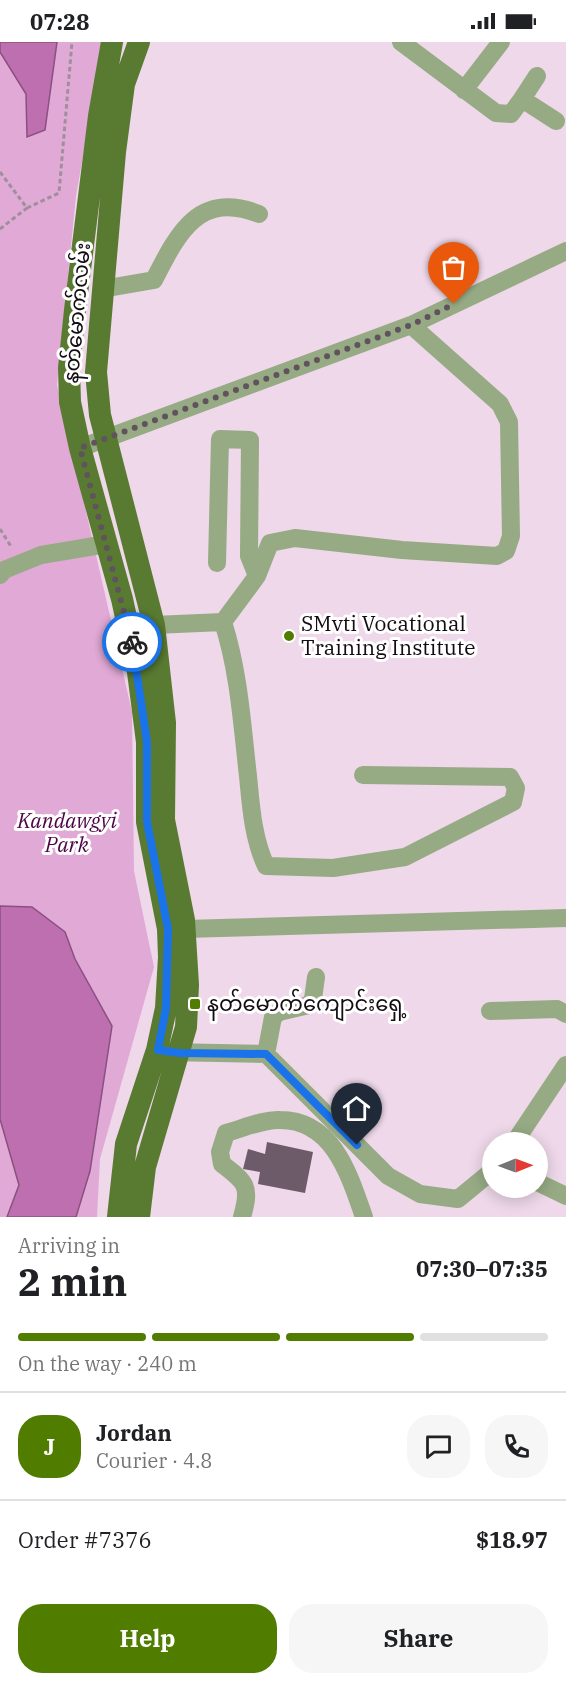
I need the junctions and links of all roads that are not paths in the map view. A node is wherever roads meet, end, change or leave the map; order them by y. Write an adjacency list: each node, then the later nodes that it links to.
1 (112, 42): 14 (main road, နတ်မောက်လမ်း)
2 (139, 42): 11 (main road, နတ်မောက်လမ်း)
3 (400, 42): 6 (street)
4 (501, 42): 6 (street)
5 (537, 76): 7 (street)
6 (464, 90): 7 (street)
7 (522, 99): 8 (street)
8 (556, 121)
9 (259, 214): 11 (street)
10 (566, 251): 12 (street)
11 (102, 289): 13 (main road, နတ်မောက်လမ်း)
12 (411, 325): 13 (street); 19 (street)
13 (107, 438): 14 (street); 15 (main road, နတ်မောက်လမ်း)
14 (80, 448): 16 (main road, နတ်မောက်လမ်း)
15 (129, 531): 16 (main road); 21 (main road, နတ်မောက်လမ်း)
16 (107, 544): 18 (street); 22 (main road, နတ်မောက်လမ်း)
17 (217, 563): 19 (street)
18 (0, 575)
19 (257, 576): 20 (street)
20 (223, 622): 21 (street); 23 (street)
21 (154, 625): 22 (street); 25 (main road, နတ်မောက်လမ်း)
22 (129, 630): 29 (main road, နတ်မောက်လမ်း)
23 (363, 775)
24 (566, 918): 25 (street)
25 (185, 929): 30 (main road, နတ်မောက်လမ်း)
26 (315, 977): 31 (street)
27 (490, 1011): 28 (street)
28 (566, 1014)
29 (158, 1050): 30 (street); 37 (main road, နတ်မောက်လမ်း)
30 (180, 1053): 31 (street); 38 (main road, နတ်မောက်လမ်း)
31 (266, 1054): 34 (street)
32 (566, 1065): 33 (street)
33 (521, 1132)
34 (482, 1179)
35 (548, 1187): 36 (street)
36 (566, 1196)
37 (118, 1217)
38 (139, 1217)
39 (242, 1217): 40 (street)
40 (364, 1217)

